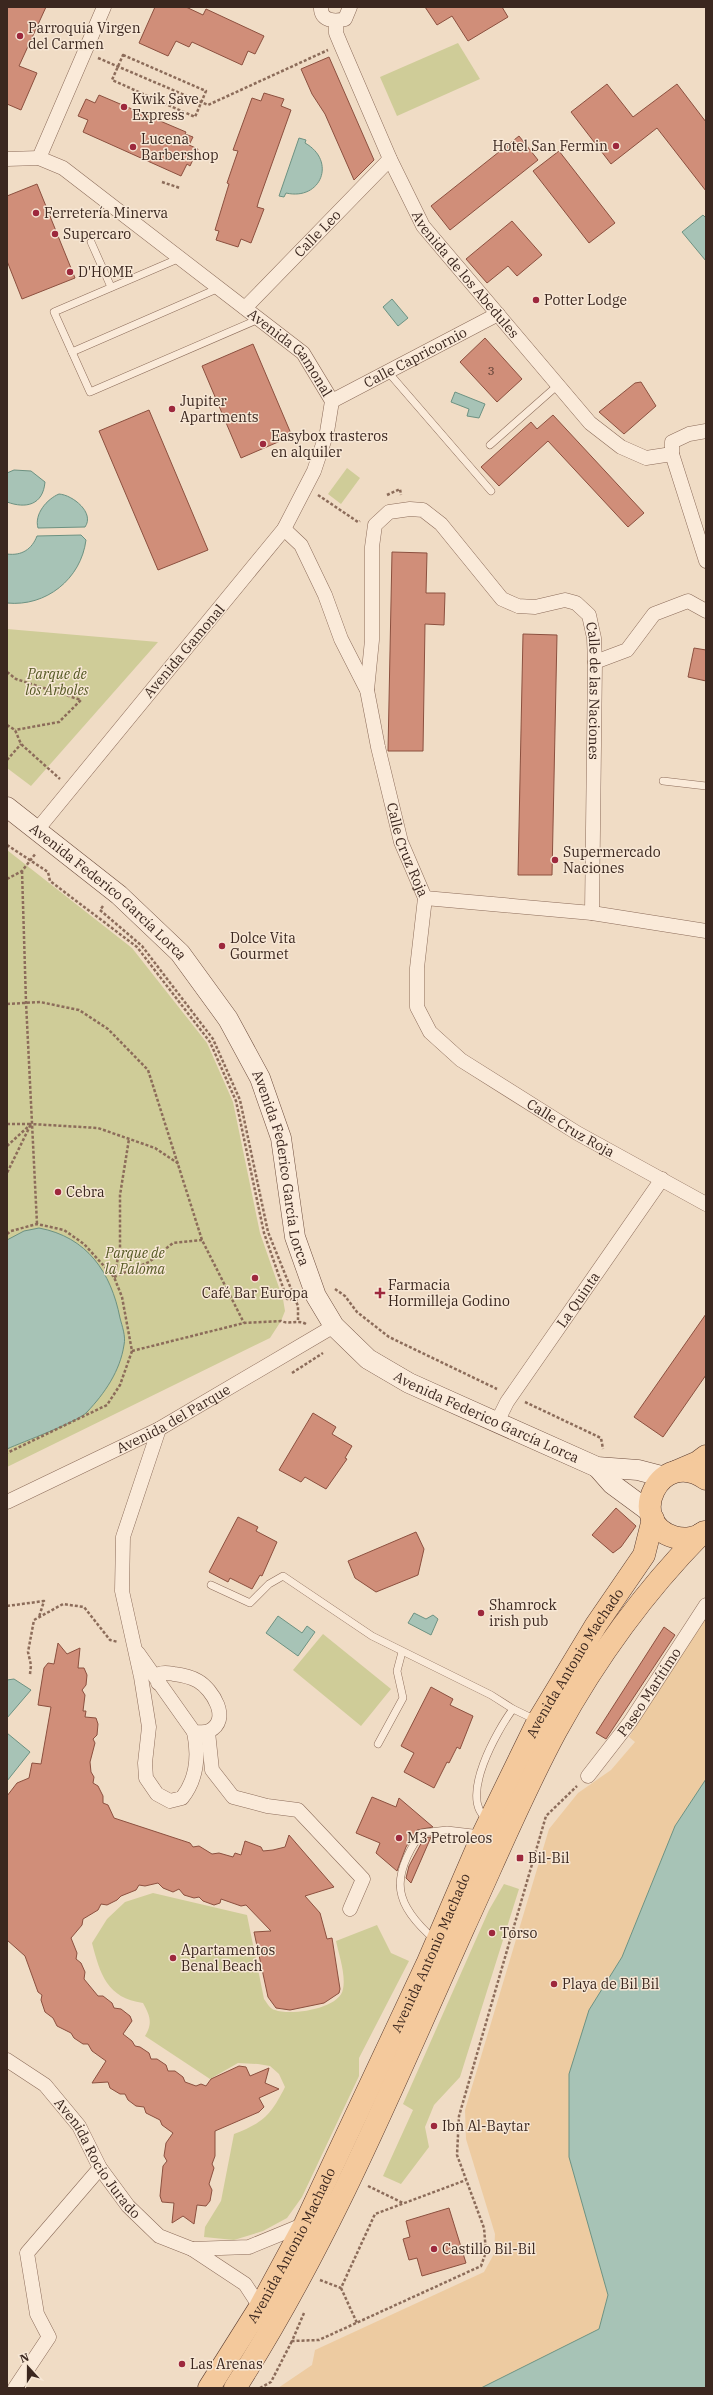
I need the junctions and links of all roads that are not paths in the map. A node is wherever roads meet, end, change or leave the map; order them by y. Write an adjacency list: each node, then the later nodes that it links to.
1 (104, 7): 5 (street)
2 (321, 7): 4 (street)
3 (350, 7): 4 (street)
4 (336, 22): 7 (street, Avenida de los Abedules)
5 (39, 158): 6 (street, Avenida Gamonal); 9 (street, Avenida Gamonal)
6 (7, 159)
7 (390, 159): 12 (street, Calle Leo); 13 (street, Avenida de los Abedules)
8 (91, 242): 10 (lane)
9 (180, 258): 10 (lane); 11 (street, Avenida Gamonal)
10 (111, 287): 15 (lane)
11 (219, 288): 12 (street, Avenida Gamonal); 15 (lane)
12 (245, 308): 14 (street, Avenida Gamonal)
13 (498, 314): 16 (street, Calle Capricornio); 17 (street, Avenida de los Abedules)
14 (260, 319): 15 (lane); 18 (street, Avenida Gamonal)
15 (72, 352)
16 (388, 372): 18 (street, Calle Capricornio); 22 (lane)
17 (558, 385): 20 (lane); 21 (street, Avenida de los Abedules)
18 (332, 401): 23 (street, Avenida Gamonal)
19 (706, 431): 21 (street)
20 (490, 445)
21 (672, 454): 24 (street)
22 (491, 491)
23 (284, 529): 27 (street, Calle Cruz Roja); 31 (street, Avenida Gamonal)
24 (706, 561)
25 (706, 611): 26 (street)
26 (594, 662): 27 (street, Calle de las Naciones); 33 (street, Calle de las Naciones)
27 (367, 690): 32 (street, Calle Cruz Roja)
28 (663, 781): 29 (lane)
29 (706, 786)
30 (7, 807): 31 (street, Avenida Federico García Lorca)
31 (37, 830): 37 (street, Avenida Federico García Lorca)
32 (425, 898): 33 (street); 35 (street, Calle Cruz Roja)
33 (592, 913): 34 (street)
34 (706, 931)
35 (662, 1179): 36 (street, Calle Cruz Roja); 38 (street, La Quinta)
36 (706, 1204)
37 (334, 1326): 38 (street, Avenida Federico García Lorca); 39 (street, Avenida del Parque)
38 (497, 1422): 41 (street, Avenida Federico García Lorca)
39 (159, 1429): 44 (street, Avenida del Parque); 49 (street)
40 (706, 1456): 42 (main road)
41 (597, 1467): 42 (street); 45 (street)
42 (664, 1474): 43 (main road); 45 (main road, Avenida Antonio Machado)
43 (706, 1479)
44 (7, 1502)
45 (651, 1516): 46 (main road); 53 (main road, Avenida Antonio Machado)
46 (704, 1532): 68 (main road, Avenida Antonio Machado)
47 (211, 1585): 50 (lane)
48 (706, 1605): 57 (street, Paseo Marítimo)
49 (132, 1644): 51 (street); 54 (street)
50 (402, 1652): 52 (lane); 56 (lane)
51 (158, 1683): 54 (street); 55 (street)
52 (513, 1709): 53 (lane); 58 (lane)
53 (538, 1721): 58 (main road, Avenida Antonio Machado)
54 (194, 1732): 55 (street)
55 (208, 1732): 59 (street)
56 (378, 1744)
57 (588, 1776)
58 (486, 1827): 60 (main road, Avenida Antonio Machado); 60 (lane)
59 (350, 1910)
60 (436, 1941): 63 (main road, Avenida Antonio Machado)
61 (7, 2060): 62 (street, Avenida Rocío Jurado)
62 (100, 2168): 64 (street, Avenida Rocío Jurado); 66 (street)
63 (306, 2224): 64 (street, Avenida Rocío Jurado); 65 (main road, Avenida Antonio Machado)
64 (192, 2249): 65 (street, Avenida Rocío Jurado)
65 (260, 2307): 67 (main road, Avenida Antonio Machado)
66 (15, 2388)
67 (209, 2388)
68 (235, 2388)

